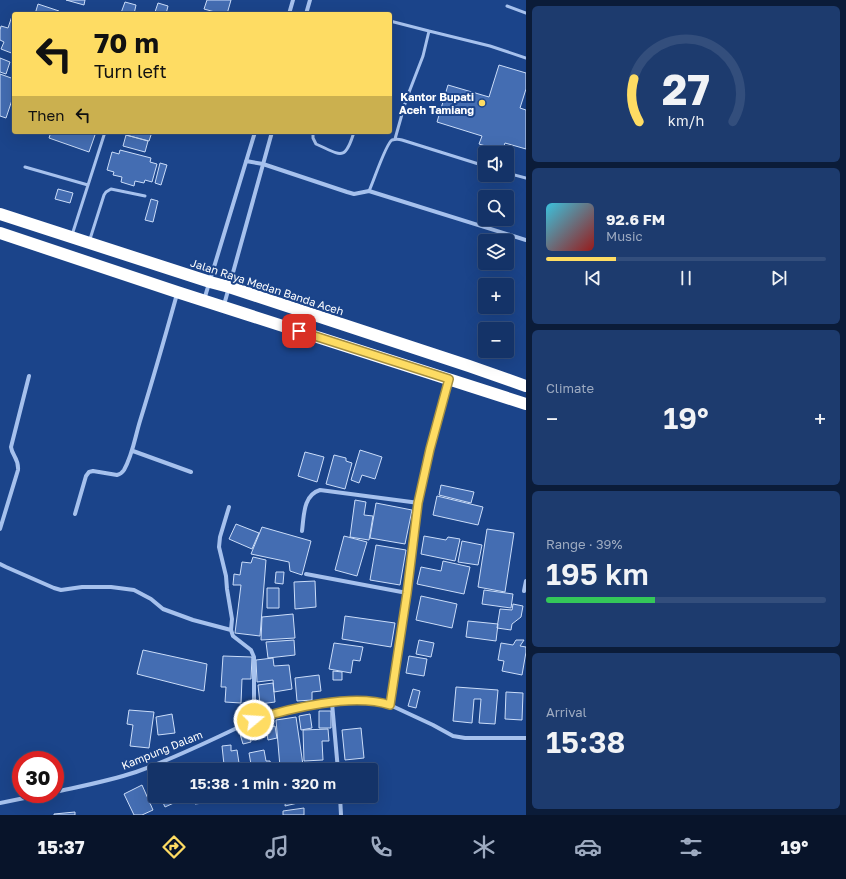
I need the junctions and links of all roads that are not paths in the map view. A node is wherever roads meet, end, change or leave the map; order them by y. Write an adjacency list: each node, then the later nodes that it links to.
1 (293, 0): 4 (street)
2 (310, 0): 5 (street)
3 (507, 6): 6 (lane)
4 (290, 12)
5 (307, 12)
6 (526, 13)
7 (392, 22): 8 (lane)
8 (429, 31): 9 (lane); 15 (lane)
9 (526, 58)
10 (104, 134): 22 (lane)
11 (254, 134): 16 (street)
12 (271, 134): 17 (street)
13 (314, 134): 14 (lane)
14 (353, 134)
15 (395, 140): 18 (lane); 23 (lane)
16 (246, 161): 17 (street); 30 (street)
17 (263, 164): 23 (street); 31 (street)
18 (478, 164)
19 (25, 167): 22 (lane)
20 (514, 175): 21 (lane)
21 (526, 178)
22 (88, 185): 27 (lane)
23 (369, 191): 28 (street)
24 (146, 196): 29 (lane)
25 (0, 214): 27 (highway, Jalan Raya Medan Banda Aceh)
26 (0, 233): 32 (highway)
27 (71, 237): 29 (highway, Jalan Raya Medan Banda Aceh)
28 (526, 240)
29 (89, 243): 30 (highway, Jalan Raya Medan Banda Aceh)
30 (210, 282): 31 (highway, Jalan Raya Medan Banda Aceh); 33 (street)
31 (229, 287): 34 (street); 37 (highway, Jalan Raya Medan Banda Aceh)
32 (177, 292): 33 (highway); 39 (street)
33 (204, 301): 34 (highway)
34 (224, 307): 36 (highway)
35 (29, 376): 44 (street)
36 (449, 379): 38 (highway); 41 (street)
37 (526, 386)
38 (526, 404)
39 (132, 451): 40 (street); 43 (street)
40 (191, 472)
41 (418, 503): 45 (street); 50 (street)
42 (229, 507): 51 (street)
43 (75, 514)
44 (0, 529)
45 (302, 531)
46 (0, 564): 51 (street)
47 (306, 574): 50 (street)
48 (526, 581): 49 (street)
49 (524, 591)
50 (407, 593): 53 (street)
51 (231, 630): 54 (street)
52 (332, 703): 53 (street, Kampung Dalam); 54 (street, Kampung Dalam); 56 (street)
53 (390, 705): 55 (street, Kampung Dalam)
54 (254, 720): 57 (street, Kampung Dalam)
55 (526, 738)
56 (337, 763)
57 (64, 790)
58 (12, 801): 59 (street)
59 (0, 803)
60 (340, 803): 61 (street)
61 (341, 815)

